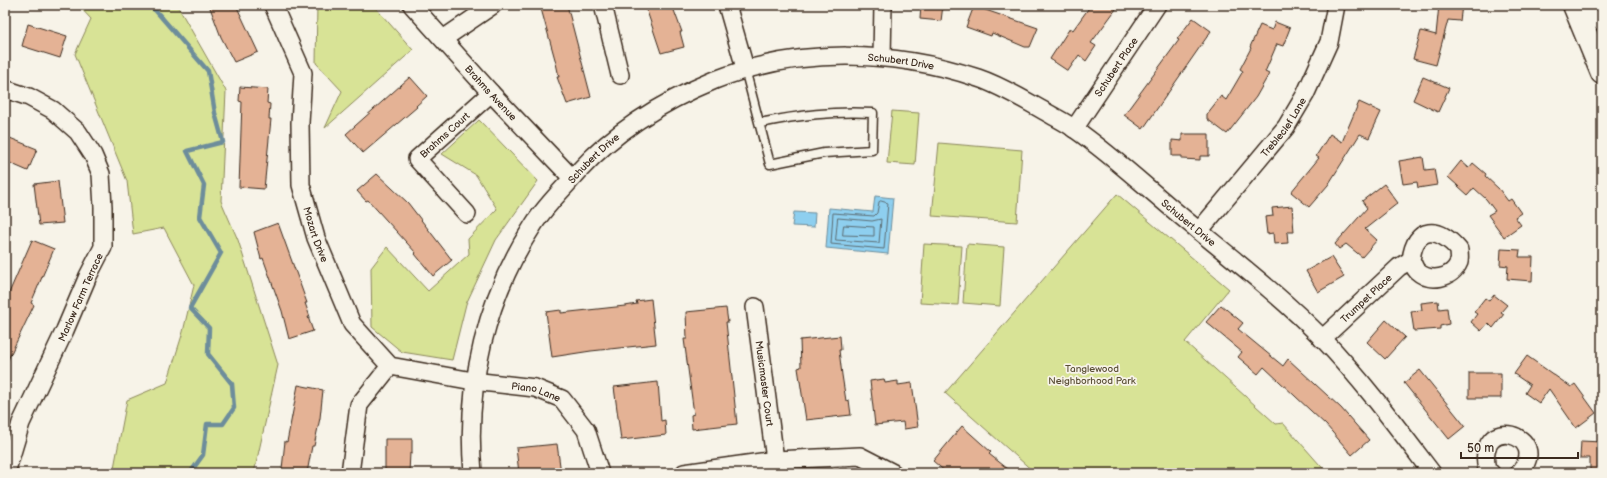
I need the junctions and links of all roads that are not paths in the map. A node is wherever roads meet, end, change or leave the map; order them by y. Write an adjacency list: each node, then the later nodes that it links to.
1 (273, 5): 27 (street, Mozart Drive)
2 (412, 5): 12 (street, Brahms Avenue)
3 (493, 5): 12 (street)
4 (603, 5): 16 (street)
5 (727, 5): 14 (street)
6 (883, 5): 13 (street)
7 (1157, 5): 20 (street, Schubert Place)
8 (1336, 5): 23 (street, Trebleclef Lane)
9 (1574, 5): 15 (highway)
10 (1598, 5): 11 (highway)
11 (1602, 19)
12 (443, 39): 18 (street, Brahms Avenue)
13 (882, 57): 14 (street, Schubert Drive); 20 (street, Schubert Drive)
14 (745, 68): 19 (lane); 21 (street, Schubert Drive)
15 (1602, 73)
16 (620, 74)
17 (5, 89): 31 (street, Marlow Farm Terrace)
18 (491, 93): 21 (street, Brahms Avenue); 22 (street, Brahms Court)
19 (760, 123): 19 (lane)
20 (1074, 128): 23 (street, Schubert Drive)
21 (572, 178): 28 (street, Schubert Drive)
22 (467, 214)
23 (1199, 231): 26 (street, Schubert Drive)
24 (1411, 260): 26 (street, Trumpet Place)
25 (755, 307): 29 (street, Musicmaster Court)
26 (1322, 339): 37 (street, Schubert Drive)
27 (390, 366): 28 (street); 32 (street)
28 (473, 381): 33 (street, Schubert Drive); 34 (street, Piano Lane)
29 (775, 460): 35 (street); 36 (street)
30 (1487, 472): 38 (street)
31 (6, 473)
32 (350, 473)
33 (473, 473)
34 (600, 473)
35 (684, 473)
36 (893, 473)
37 (1432, 473)
38 (1519, 473)

